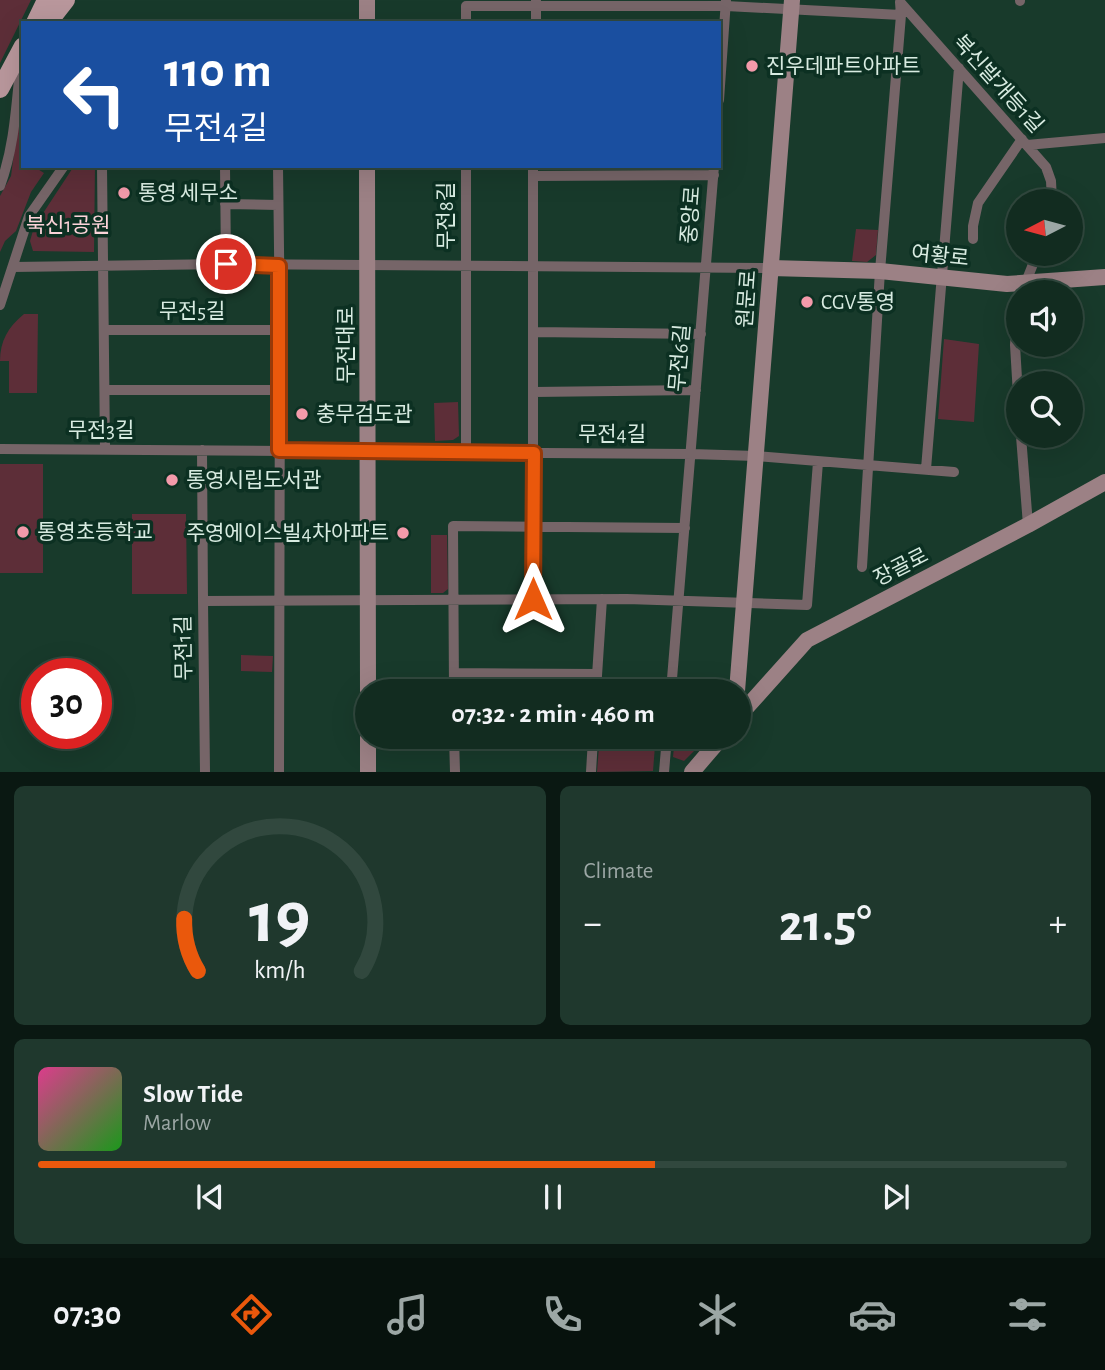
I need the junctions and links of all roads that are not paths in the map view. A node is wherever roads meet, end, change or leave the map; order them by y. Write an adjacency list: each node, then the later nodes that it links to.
1 (46, 0): 10 (main road)
2 (55, 0): 11 (main road)
3 (66, 0): 12 (main road)
4 (367, 0): 13 (street)
5 (899, 1): 9 (street); 18 (street, 북신발개등1길)
6 (536, 3): 7 (street); 14 (street); 15 (street)
7 (726, 3): 8 (street); 19 (street)
8 (792, 5): 9 (street); 45 (street, 원문로)
9 (901, 15): 46 (street)
10 (36, 21)
11 (47, 21)
12 (48, 21)
13 (367, 21)
14 (466, 21)
15 (536, 21)
16 (21, 50): 20 (main road)
17 (21, 66): 21 (main road); 32 (street)
18 (959, 68): 23 (street, 북신발개등1길); 48 (street)
19 (721, 70)
20 (0, 89)
21 (0, 106)
22 (1105, 138): 23 (street)
23 (1024, 142): 33 (street, 북신발개등1길); 36 (street)
24 (63, 168): 42 (street)
25 (102, 168): 38 (street)
26 (225, 168): 34 (street)
27 (278, 168): 35 (street)
28 (367, 168): 39 (street, 무전대로)
29 (466, 168): 41 (street, 무전8길)
30 (533, 171): 31 (street); 43 (street)
31 (714, 171): 44 (street, 중앙로)
32 (0, 186)
33 (1051, 189)
34 (225, 204): 35 (street); 37 (street)
35 (278, 205): 40 (street)
36 (973, 239)
37 (226, 264): 38 (street); 40 (street)
38 (104, 265): 42 (street); 52 (street)
39 (368, 265): 40 (street); 41 (street); 65 (street, 무전대로)
40 (279, 266): 53 (street)
41 (465, 266): 43 (street); 66 (street, 무전8길)
42 (13, 267): 51 (street)
43 (533, 267): 44 (street); 54 (street)
44 (707, 267): 45 (street); 55 (street, 무전6길)
45 (771, 268): 46 (street, 여황로); 69 (street, 원문로)
46 (880, 271): 48 (street, 여황로); 71 (street)
47 (1105, 277): 49 (street, 여황로)
48 (941, 278): 50 (street, 여황로); 72 (street)
49 (1081, 280)
50 (1006, 284)
51 (0, 305)
52 (104, 330): 53 (street, 무전5길); 56 (street)
53 (280, 330): 57 (street)
54 (534, 332): 55 (street); 59 (street)
55 (701, 334): 58 (street, 무전6길)
56 (104, 390): 57 (street); 62 (street)
57 (280, 390): 64 (street)
58 (696, 390): 59 (street); 68 (street, 무전6길)
59 (534, 391): 67 (street)
60 (1022, 448): 76 (street)
61 (0, 449): 62 (street, 무전3길)
62 (105, 449): 63 (street, 무전3길)
63 (202, 450): 64 (street, 무전3길); 83 (street)
64 (279, 450): 65 (street, 무전3길); 84 (street)
65 (367, 451): 66 (street, 무전4길); 85 (street, 무전대로)
66 (466, 453): 67 (street, 무전4길)
67 (534, 453): 68 (street, 무전4길); 75 (street)
68 (691, 454): 69 (street, 무전4길); 77 (street)
69 (756, 456): 70 (street, 무전4길); 86 (street, 원문로)
70 (818, 462): 71 (street, 무전4길); 86 (street)
71 (868, 465): 72 (street, 무전4길); 78 (street)
72 (926, 469): 73 (street, 무전4길)
73 (954, 472)
74 (1105, 482): 76 (street, 장골로)
75 (533, 525): 77 (street); 80 (street); 81 (street)
76 (1028, 526): 94 (street, 장골로)
77 (685, 527): 82 (street)
78 (862, 567)
79 (602, 598): 80 (street, 무전1길); 82 (street, 무전1길); 88 (street)
80 (533, 599): 81 (street, 무전1길)
81 (454, 600): 85 (street, 무전1길); 87 (street)
82 (679, 600): 86 (street, 무전1길); 92 (street)
83 (203, 601): 84 (street, 무전1길); 100 (street, 무전1길)
84 (279, 601): 85 (street, 무전1길); 101 (street)
85 (368, 601): 89 (street, 무전대로)
86 (745, 602): 93 (street, 원문로)
87 (454, 673): 88 (street); 90 (street)
88 (597, 674): 91 (street)
89 (368, 679)
90 (454, 679)
91 (597, 679)
92 (672, 679)
93 (738, 679)
94 (751, 702)
95 (368, 749): 102 (street)
96 (454, 749): 103 (street)
97 (592, 749): 104 (street)
98 (666, 749): 105 (street)
99 (712, 749): 106 (street)
100 (205, 772)
101 (279, 772)
102 (368, 772)
103 (455, 772)
104 (591, 772)
105 (664, 772)
106 (692, 772)

